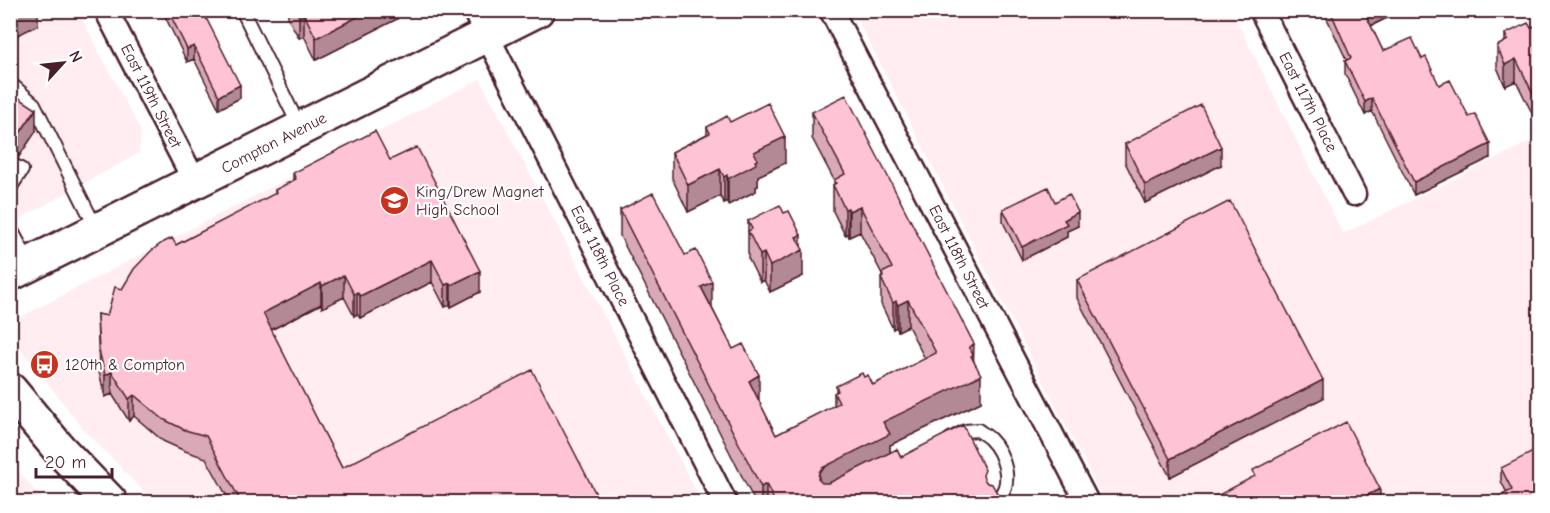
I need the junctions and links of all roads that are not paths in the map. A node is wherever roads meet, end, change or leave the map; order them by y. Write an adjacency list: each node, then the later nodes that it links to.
1 (106, 10): 10 (street, East 119th Street)
2 (242, 10): 8 (lane)
3 (537, 10): 6 (main road, Compton Avenue)
4 (831, 10): 21 (street, East 118th Street)
5 (1261, 10): 12 (street, East 117th Place)
6 (481, 23): 8 (main road, Compton Avenue); 19 (street, East 118th Place)
7 (10, 83): 14 (lane)
8 (300, 130): 10 (main road, Compton Avenue)
9 (10, 162): 11 (lane)
10 (195, 182): 14 (main road, Compton Avenue)
11 (10, 188)
12 (1354, 194)
13 (10, 227): 15 (lane)
14 (98, 231): 15 (main road, Compton Avenue)
15 (20, 269)
16 (10, 390): 18 (main road)
17 (935, 446): 20 (lane)
18 (110, 502)
19 (725, 502)
20 (991, 502)
21 (1087, 502)

